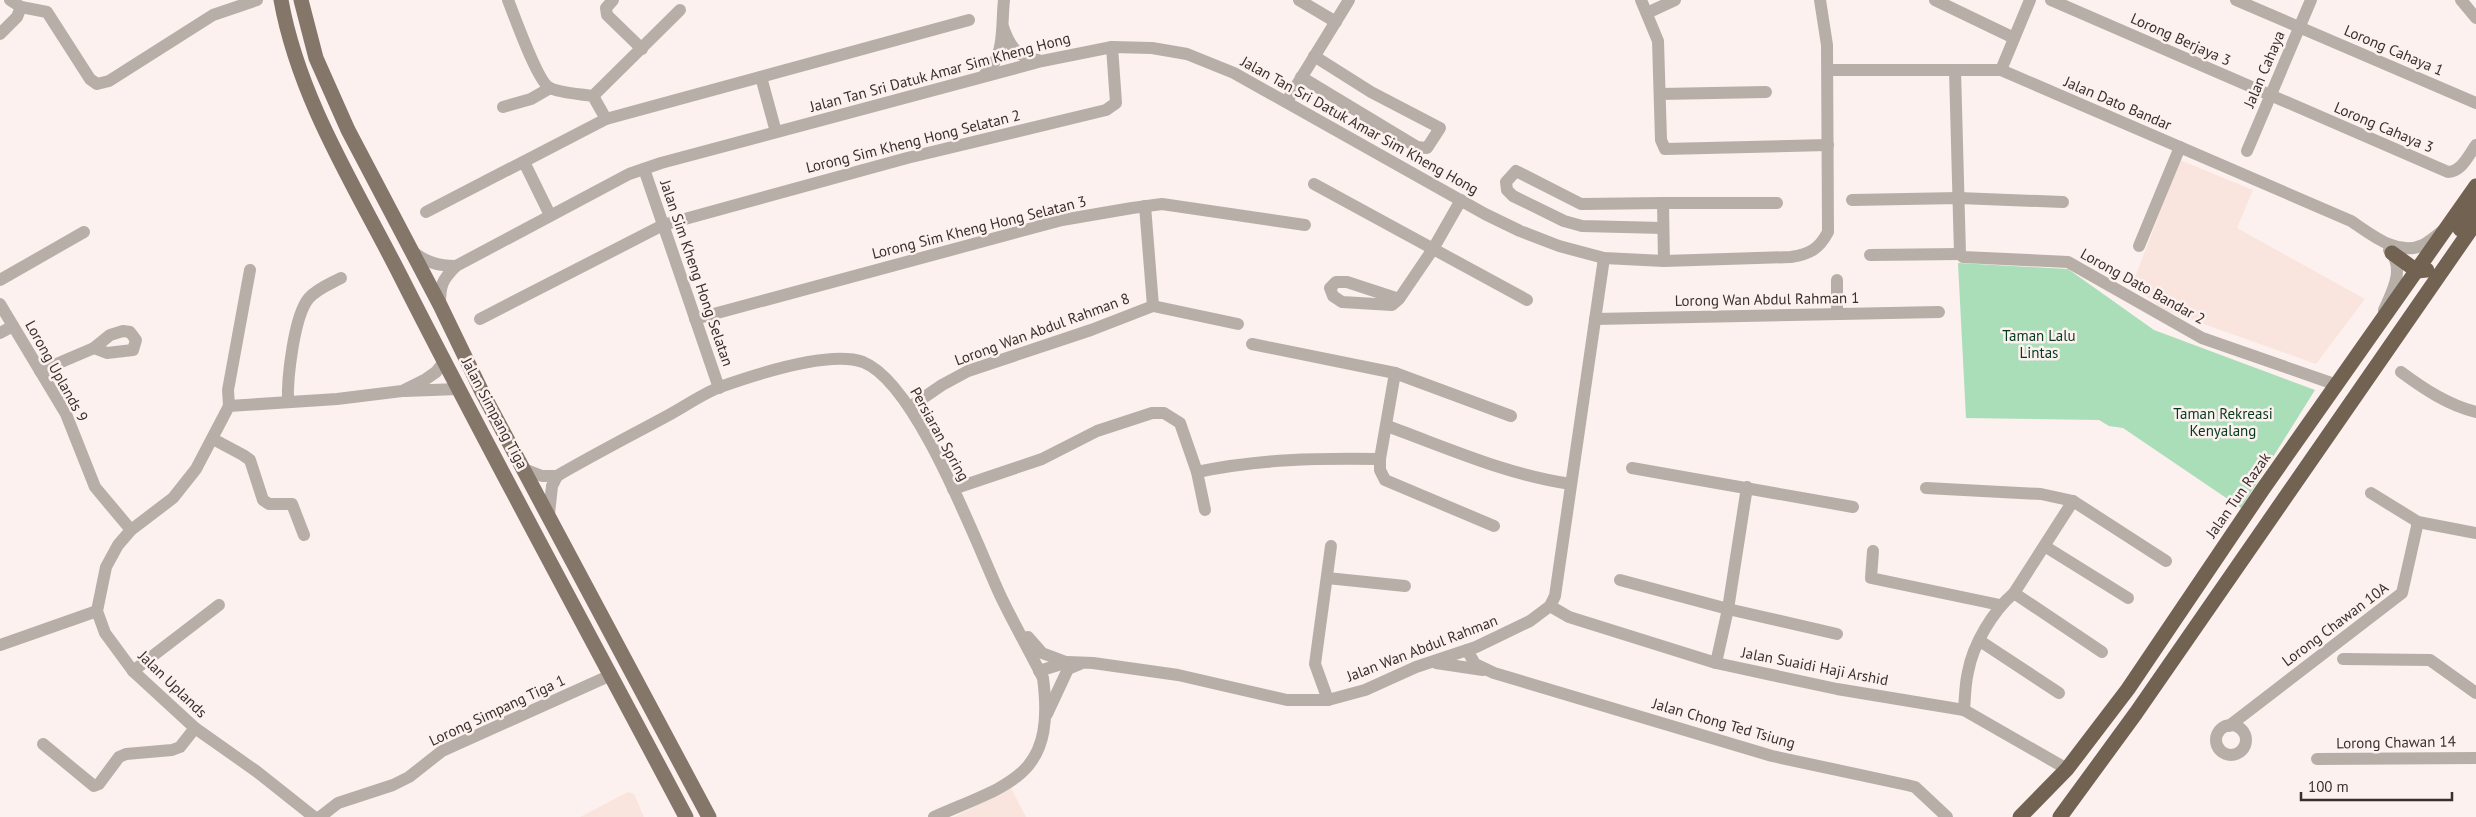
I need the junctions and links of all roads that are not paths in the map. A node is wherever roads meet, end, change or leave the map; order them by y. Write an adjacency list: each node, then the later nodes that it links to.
1 (10, 0): 20 (street)
2 (257, 0): 20 (street)
3 (281, 0): 106 (main road, Jalan Simpang Tiga)
4 (301, 0): 78 (main road, Jalan Simpang Tiga)
5 (508, 0): 41 (street)
6 (613, 0): 32 (street)
7 (1004, 0): 8 (street); 27 (street)
8 (1012, 0)
9 (1299, 0): 26 (street)
10 (1349, 0): 26 (street)
11 (1641, 0): 23 (street)
12 (1675, 0): 23 (street)
13 (1820, 0): 35 (street, Jalan Tan Sri Datuk Amar Sim Kheng Hong)
14 (1935, 0): 30 (street)
15 (2030, 0): 30 (street)
16 (2051, 0): 45 (street, Lorong Berjaya 3)
17 (2236, 0): 28 (street, Lorong Cahaya 1)
18 (2311, 0): 28 (street, Jalan Cahaya)
19 (2462, 0): 21 (street); 24 (street)
20 (21, 7): 29 (street)
21 (2476, 7)
22 (680, 10): 32 (street)
23 (1646, 13): 43 (street)
24 (2476, 18)
25 (969, 20): 38 (street)
26 (1336, 22): 33 (street)
27 (1002, 23): 34 (street); 39 (street)
28 (2298, 28): 45 (street, Jalan Cahaya); 47 (street, Lorong Cahaya 1)
29 (0, 34)
30 (2014, 38): 37 (street)
31 (1112, 47): 34 (street, Jalan Tan Sri Datuk Amar Sim Kheng Hong); 46 (street, Jalan Tan Sri Datuk Amar Sim Kheng Hong); 70 (street, Lorong Sim Kheng Hong Selatan 2)
32 (642, 49): 44 (street)
33 (1314, 56): 40 (street); 40 (street)
34 (1042, 61): 39 (street, Jalan Tan Sri Datuk Amar Sim Kheng Hong)
35 (1828, 70): 36 (street, Jalan Dato Bandar); 51 (street, Jalan Tan Sri Datuk Amar Sim Kheng Hong)
36 (1955, 70): 37 (street, Jalan Dato Bandar); 59 (street)
37 (2001, 70): 53 (street, Jalan Dato Bandar)
38 (761, 77): 49 (street); 50 (street)
39 (980, 77): 50 (street, Jalan Tan Sri Datuk Amar Sim Kheng Hong)
40 (1301, 77): 46 (street)
41 (550, 88): 44 (street); 48 (street)
42 (1766, 92): 43 (street)
43 (1660, 94): 51 (street)
44 (593, 96): 49 (street)
45 (2270, 96): 52 (street, Lorong Cahaya 3); 54 (street, Jalan Cahaya)
46 (1287, 100): 60 (street, Jalan Tan Sri Datuk Amar Sim Kheng Hong)
47 (2476, 103)
48 (503, 108)
49 (606, 119): 55 (street)
50 (776, 132): 56 (street, Jalan Tan Sri Datuk Amar Sim Kheng Hong)
51 (1828, 145): 83 (street, Jalan Tan Sri Datuk Amar Sim Kheng Hong)
52 (2476, 146)
53 (2180, 147): 75 (street, Jalan Dato Bandar); 76 (street)
54 (2247, 151)
55 (524, 162): 67 (street); 68 (street)
56 (644, 169): 68 (street, Jalan Tan Sri Datuk Amar Sim Kheng Hong); 70 (street, Jalan Sim Kheng Hong Selatan)
57 (1314, 184): 77 (street)
58 (2476, 186): 73 (highway, Jalan Tun Razak)
59 (1960, 198): 61 (street); 62 (street); 80 (street)
60 (1461, 200): 77 (street); 82 (street, Jalan Tan Sri Datuk Amar Sim Kheng Hong)
61 (1852, 200)
62 (2063, 202)
63 (1663, 203): 64 (street); 72 (street); 72 (street)
64 (1777, 203)
65 (1145, 206): 71 (street, Lorong Sim Kheng Hong Selatan 3); 94 (street, Lorong Wan Abdul Rahman 8); 98 (street, Lorong Sim Kheng Hong Selatan 3)
66 (2476, 206): 86 (highway)
67 (426, 212)
68 (550, 215): 84 (street, Jalan Tan Sri Datuk Amar Sim Kheng Hong)
69 (2476, 222): 187 (highway)
70 (663, 225): 97 (street); 98 (street, Jalan Sim Kheng Hong Selatan)
71 (1305, 225)
72 (1663, 228): 83 (street)
73 (2446, 229): 75 (street); 86 (highway, Jalan Tun Razak)
74 (84, 232): 88 (street)
75 (2378, 240): 79 (street)
76 (2139, 246)
77 (1433, 249): 90 (street); 91 (street)
78 (411, 250): 84 (street); 93 (main road, Jalan Simpang Tiga)
79 (2392, 253): 86 (highway); 102 (street)
80 (1960, 254): 81 (street, Lorong Dato Bandar 2); 110 (street, Lorong Dato Bandar 2)
81 (1870, 255)
82 (1604, 258): 83 (street, Jalan Tan Sri Datuk Amar Sim Kheng Hong); 99 (street)
83 (1664, 261)
84 (456, 266): 93 (street, Jalan Tan Sri Datuk Amar Sim Kheng Hong)
85 (250, 270): 115 (street)
86 (2417, 271): 102 (highway, Jalan Tun Razak)
87 (341, 278): 114 (street)
88 (0, 280)
89 (1837, 280): 96 (street)
90 (1399, 299)
91 (1527, 300)
92 (0, 304): 101 (street, Lorong Uplands 9)
93 (440, 305): 123 (main road, Jalan Simpang Tiga)
94 (1153, 306): 100 (street); 116 (street, Lorong Wan Abdul Rahman 8)
95 (1939, 312): 96 (street, Lorong Wan Abdul Rahman 1)
96 (1837, 314): 99 (street, Lorong Wan Abdul Rahman 1)
97 (480, 319)
98 (695, 319): 111 (street, Jalan Sim Kheng Hong Selatan)
99 (1595, 319): 126 (street)
100 (1238, 324)
101 (13, 326): 103 (street); 107 (street, Lorong Uplands 9)
102 (2375, 331): 110 (highway, Jalan Tun Razak)
103 (0, 332)
104 (1252, 344): 109 (street)
105 (94, 348): 107 (street)
106 (444, 362): 112 (main road, Jalan Simpang Tiga); 113 (street)
107 (40, 370): 137 (street, Lorong Uplands 9)
108 (2401, 372): 117 (street)
109 (1395, 373): 118 (street); 119 (street)
110 (2337, 385): 179 (highway, Jalan Tun Razak)
111 (719, 388): 116 (street, Persiaran Spring); 125 (street, Persiaran Spring)
112 (458, 389): 113 (street); 168 (main road, Jalan Simpang Tiga)
113 (402, 391): 114 (street)
114 (288, 402): 115 (street)
115 (229, 406): 120 (street)
116 (910, 407): 129 (street, Persiaran Spring)
117 (2476, 412)
118 (1511, 416)
119 (1387, 426): 121 (street); 126 (street)
120 (213, 439): 137 (street); 139 (street)
121 (1380, 459): 124 (street); 136 (street)
122 (1632, 468): 127 (street)
123 (524, 469): 125 (street); 134 (main road, Jalan Simpang Tiga)
124 (1197, 472): 129 (street); 133 (street)
125 (557, 476): 134 (street)
126 (1571, 484): 151 (street)
127 (1747, 487): 132 (street); 152 (street)
128 (1926, 488): 131 (street)
129 (953, 489): 154 (street, Persiaran Spring)
130 (2371, 493): 135 (street)
131 (2073, 502): 141 (street); 143 (street)
132 (1853, 507)
133 (1205, 510)
134 (549, 514): 183 (main road, Jalan Simpang Tiga)
135 (2418, 522): 138 (street); 174 (street, Lorong Chawan 10A)
136 (1494, 526)
137 (131, 530): 153 (street)
138 (2476, 533)
139 (304, 535)
140 (1331, 546): 144 (street)
141 (2046, 547): 147 (street); 148 (street)
142 (1873, 551): 150 (street)
143 (2166, 561)
144 (1327, 578): 146 (street); 171 (street)
145 (1620, 580): 152 (street)
146 (1404, 586)
147 (2014, 593): 150 (street); 159 (street)
148 (2128, 598)
149 (219, 605): 166 (street)
150 (2000, 605): 156 (street)
151 (1550, 606): 158 (street, Jalan Wan Abdul Rahman); 164 (street, Jalan Suaidi Haji Arshid)
152 (1728, 609): 155 (street); 164 (street)
153 (96, 611): 157 (street); 166 (street, Jalan Uplands)
154 (1016, 624): 161 (street); 167 (street, Persiaran Spring)
155 (1837, 634)
156 (1980, 641): 169 (street); 172 (street)
157 (0, 645)
158 (1472, 649): 162 (street, Jalan Wan Abdul Rahman); 165 (street)
159 (2102, 652)
160 (2343, 659): 170 (street)
161 (1068, 662): 163 (street, Jalan Wan Abdul Rahman); 167 (street, Jalan Wan Abdul Rahman)
162 (1433, 662): 165 (street, Jalan Chong Ted Tsiung); 171 (street, Jalan Wan Abdul Rahman)
163 (1082, 663): 171 (street, Jalan Wan Abdul Rahman); 173 (street)
164 (1716, 663): 172 (street, Jalan Suaidi Haji Arshid)
165 (1485, 670): 185 (street, Jalan Chong Ted Tsiung)
166 (133, 671): 175 (street, Jalan Uplands)
167 (1040, 671): 173 (street)
168 (611, 675): 181 (street, Lorong Simpang Tiga 1); 182 (main road, Jalan Simpang Tiga)
169 (2059, 693)
170 (2476, 693)
171 (1328, 700)
172 (1964, 710): 179 (street, Jalan Suaidi Haji Arshid)
173 (1045, 720): 184 (street)
174 (2229, 726)
175 (195, 728): 176 (street); 180 (street, Jalan Uplands)
176 (43, 744)
177 (2476, 758): 178 (street, Lorong Chawan 14)
178 (2317, 759)
179 (2067, 769): 186 (highway, Jalan Tun Razak)
180 (314, 817)
181 (320, 817)
182 (686, 817)
183 (709, 817)
184 (934, 817)
185 (1947, 817)
186 (2020, 817)
187 (2061, 817)

